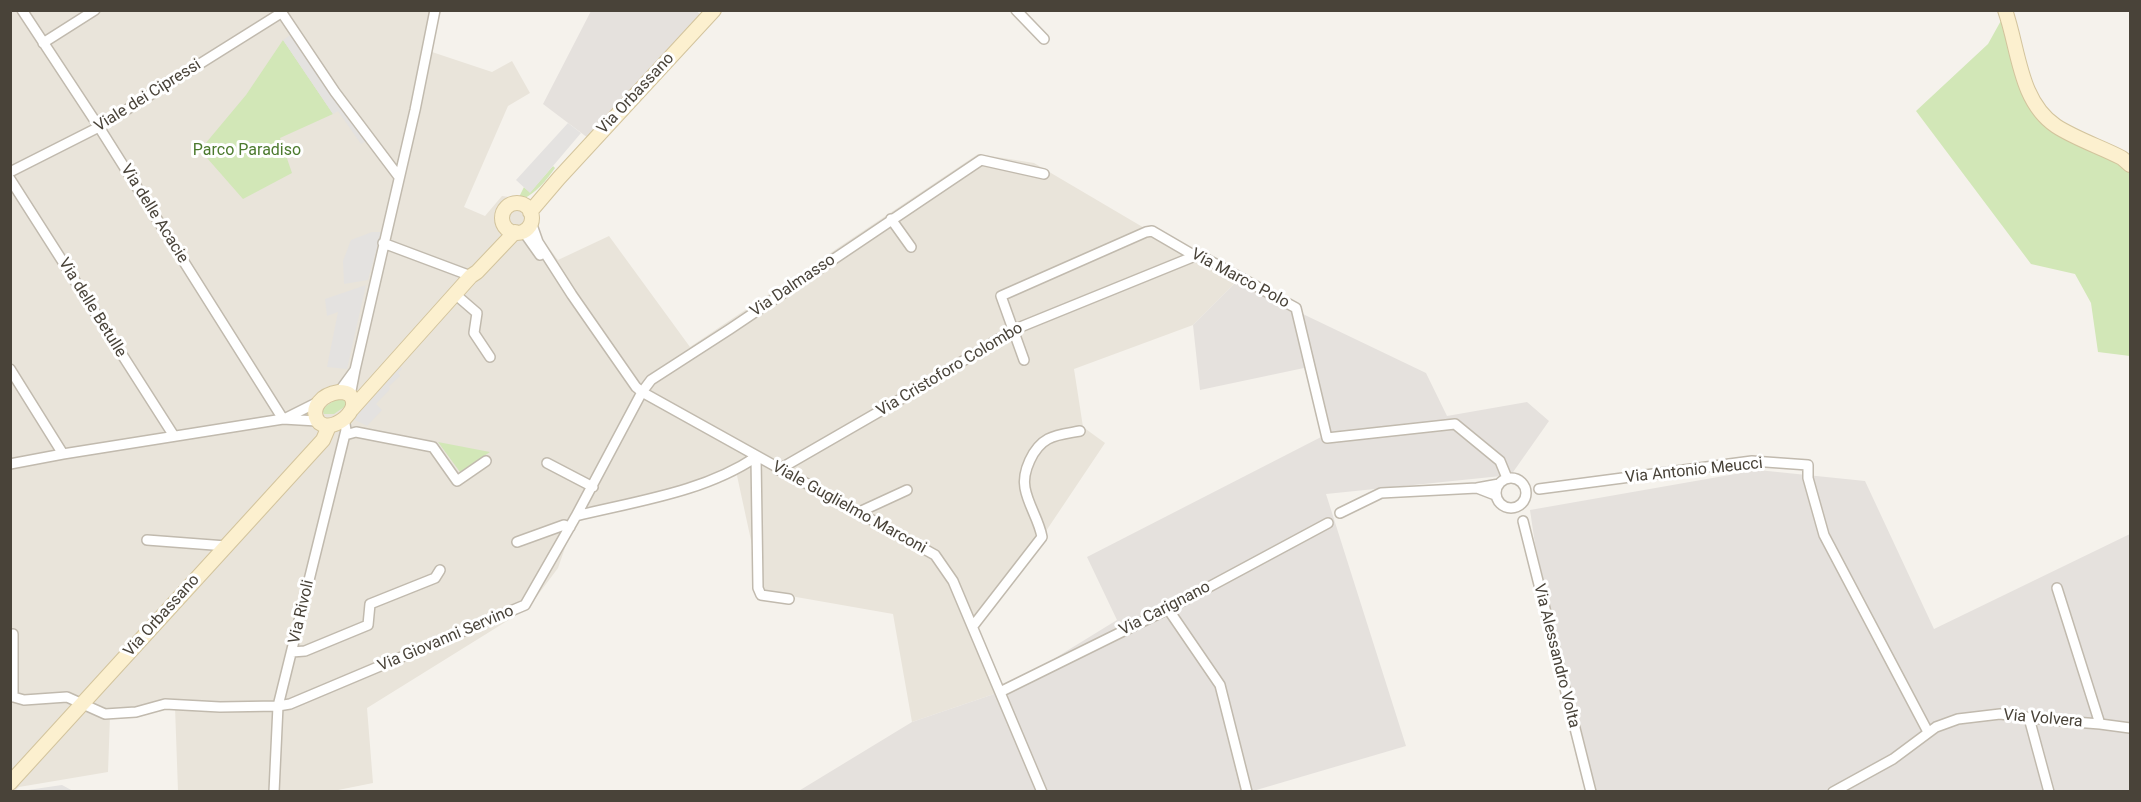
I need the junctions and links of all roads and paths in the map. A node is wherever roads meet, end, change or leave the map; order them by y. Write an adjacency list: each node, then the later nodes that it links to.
1 (22, 10): 9 (street, Via delle Acacie)
2 (95, 10): 9 (street)
3 (435, 10): 14 (street, Via Rivoli)
4 (714, 10): 17 (main road, Via Orbassano)
5 (1016, 10): 8 (street)
6 (2005, 10): 11 (main road)
7 (280, 12): 10 (street, Viale dei Cipressi); 14 (street)
8 (1044, 39)
9 (43, 43): 10 (street, Via delle Acacie)
10 (99, 127): 12 (street, Viale dei Cipressi); 30 (street, Via delle Acacie)
11 (2130, 165)
12 (10, 172)
13 (1044, 174): 16 (street, Via Dalmasso)
14 (399, 177): 18 (street, Via Rivoli)
15 (10, 179): 34 (street, Via delle Betulle)
16 (891, 219): 19 (street); 27 (street, Via Dalmasso)
17 (521, 221): 21 (main road, Via Orbassano); 27 (street, Viale Guglielmo Marconi)
18 (383, 243): 21 (street); 29 (street, Via Rivoli)
19 (911, 247)
20 (1195, 256): 23 (street, Via Cristoforo Colombo); 23 (street, Via Marco Polo); 41 (street, Via Marco Polo)
21 (471, 276): 22 (main road, Via Orbassano)
22 (455, 294): 24 (street); 29 (main road, Via Orbassano)
23 (1012, 330): 25 (street, Via Marco Polo); 40 (street, Via Cristoforo Colombo)
24 (490, 357)
25 (1024, 360)
26 (10, 369): 35 (street)
27 (642, 393): 36 (street, Viale Guglielmo Marconi); 43 (street, Via Dalmasso)
28 (318, 402): 29 (main road, Via Orbassano); 30 (street); 31 (main road, Via Orbassano)
29 (346, 404): 31 (main road, Via Orbassano); 33 (street, Via Rivoli)
30 (284, 419): 31 (street); 34 (street)
31 (322, 423): 33 (street); 58 (main road, Via Orbassano)
32 (1080, 431): 63 (street)
33 (345, 435): 37 (street); 65 (street, Via Rivoli)
34 (174, 436): 35 (street)
35 (63, 454): 39 (street)
36 (756, 457): 40 (street, Viale Guglielmo Marconi); 52 (street); 61 (street)
37 (486, 461)
38 (547, 463): 43 (street)
39 (10, 464)
40 (778, 470): 50 (street, Viale Guglielmo Marconi)
41 (1503, 481): 42 (street); 44 (street); 47 (street)
42 (1525, 486): 45 (street); 48 (street)
43 (593, 487): 52 (street, Via Dalmasso)
44 (1477, 488): 47 (street); 51 (street)
45 (1539, 489): 48 (street); 73 (street, Via Antonio Meucci)
46 (908, 490): 50 (street)
47 (1496, 495): 49 (street)
48 (1524, 500): 49 (street); 53 (street, Via Alessandro Volta)
49 (1509, 509): 53 (street)
50 (857, 513): 63 (street, Viale Guglielmo Marconi)
51 (1340, 513)
52 (576, 516): 55 (street, Via Giovanni Servino)
53 (1523, 521): 78 (street, Via Alessandro Volta)
54 (1328, 523): 62 (street, Via Carignano)
55 (570, 527): 57 (street); 69 (street, Via Giovanni Servino)
56 (147, 540): 58 (street)
57 (517, 542)
58 (225, 546): 68 (main road, Via Orbassano)
59 (440, 570): 65 (street)
60 (2057, 588): 71 (street)
61 (789, 599)
62 (1168, 609): 66 (street, Via Carignano); 77 (street)
63 (973, 626): 66 (street, Viale Guglielmo Marconi)
64 (13, 634): 67 (street)
65 (292, 652): 69 (street, Via Rivoli)
66 (1000, 692): 76 (street, Viale Guglielmo Marconi)
67 (12, 697): 68 (street, Via Giovanni Servino)
68 (82, 704): 69 (street, Via Giovanni Servino); 74 (main road, Via Orbassano)
69 (278, 706): 75 (street, Via Rivoli)
70 (2029, 718): 71 (street, Via Volvera); 73 (street, Via Volvera); 80 (street)
71 (2100, 724): 72 (street, Via Volvera)
72 (2130, 729)
73 (1928, 732): 79 (street, Via Volvera)
74 (10, 783)
75 (274, 792)
76 (1042, 792)
77 (1247, 792)
78 (1591, 792)
79 (1833, 792)
80 (2049, 792)

